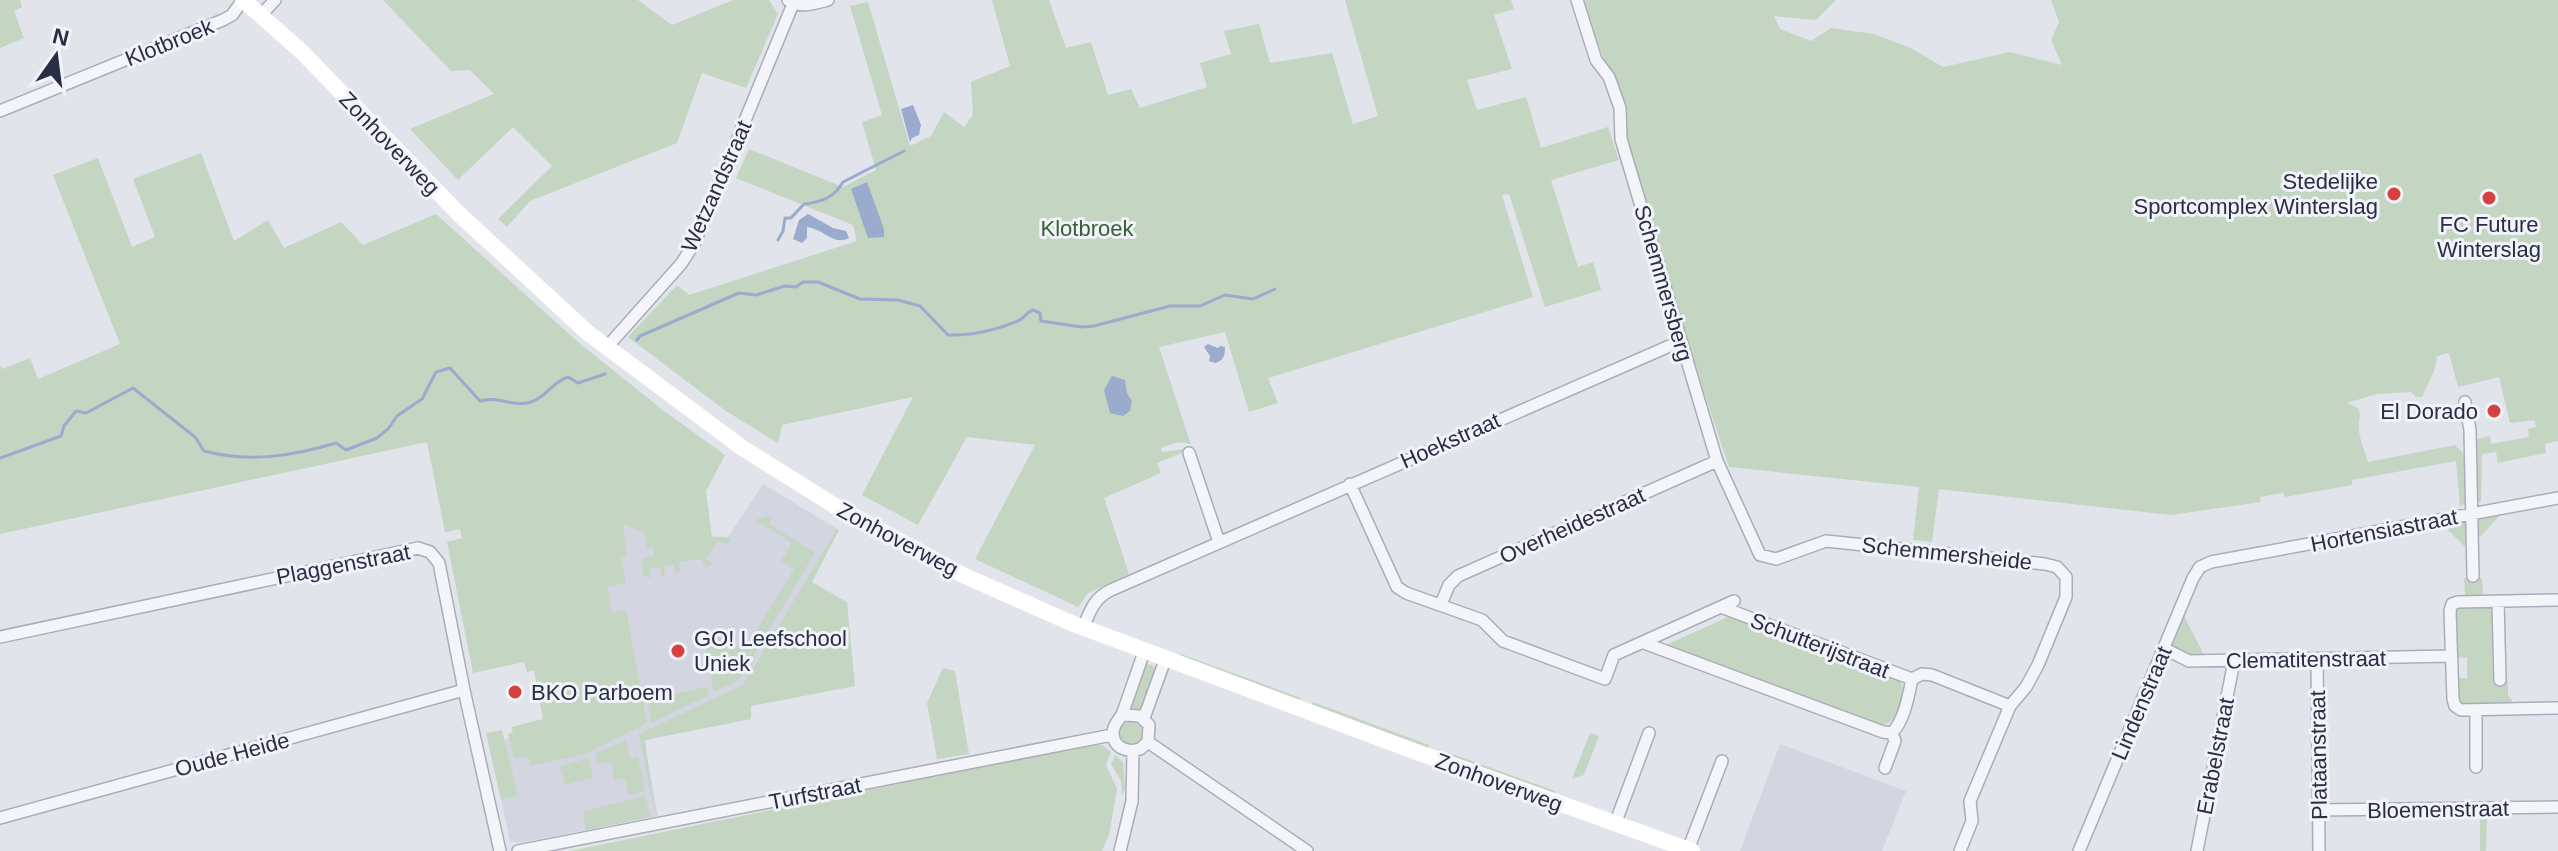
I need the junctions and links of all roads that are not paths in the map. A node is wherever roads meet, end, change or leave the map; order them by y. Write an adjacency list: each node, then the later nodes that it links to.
1 (243, 0): 6 (street, Zonhoverweg); 7 (street, Klotbroek)
2 (275, 0): 6 (street)
3 (828, 0): 5 (street, Wetzandstraat)
4 (1577, 0): 8 (street, Schemmersberg)
5 (790, 2): 9 (street, Wetzandstraat)
6 (261, 15): 9 (street, Zonhoverweg)
7 (0, 111)
8 (1681, 341): 12 (street, Schemmersberg); 13 (street, Hoekstraat)
9 (607, 347): 25 (street, Zonhoverweg)
10 (2465, 402): 15 (street, Hortensiastraat)
11 (1189, 453): 16 (street)
12 (1717, 461): 17 (street, Schemmersberg); 23 (street, Overheidestraat)
13 (1350, 484): 16 (street, Hoekstraat); 23 (street)
14 (2558, 498): 15 (street, Hortensiastraat)
15 (2471, 514): 18 (street, Hortensiastraat); 19 (street, Hortensiastraat)
16 (1219, 542): 25 (street, Hoekstraat)
17 (1768, 558): 37 (street, Schemmersheide)
18 (2211, 562): 28 (street, Lindenstraat)
19 (2473, 576)
20 (2558, 600): 22 (street)
21 (1734, 601): 24 (street)
22 (2498, 601): 30 (street); 35 (street)
23 (1441, 604): 27 (street)
24 (1721, 607): 27 (street); 34 (street, Schutterijstraat)
25 (1083, 628): 29 (street, Zonhoverweg)
26 (0, 637): 36 (street, Plaggenstraat)
27 (1644, 643): 43 (street)
28 (2165, 649): 33 (street, Clematitenstraat); 60 (street, Lindenstraat)
29 (1144, 652): 32 (street, Zonhoverweg); 40 (street)
30 (2451, 656): 31 (street, Clematitenstraat); 39 (street)
31 (2317, 659): 33 (street, Clematitenstraat); 51 (street, Plataanstraat)
32 (1165, 660): 41 (street); 53 (street, Zonhoverweg)
33 (2234, 661): 61 (street, Erabelstraat)
34 (1912, 679): 37 (street, Schutterijstraat); 43 (street)
35 (2500, 680)
36 (464, 690): 52 (street, Oude Heide); 55 (street, Plaggenstraat)
37 (2010, 706): 59 (street, Schemmersheide)
38 (2558, 708): 39 (street)
39 (2476, 710): 48 (street)
40 (1124, 715): 41 (street); 44 (street)
41 (1144, 718): 45 (street)
42 (1649, 733): 53 (street)
43 (1892, 733): 49 (street)
44 (1112, 735): 46 (street); 56 (street, Turfstraat)
45 (1148, 742): 46 (street); 58 (street)
46 (1133, 751): 57 (street)
47 (1722, 761): 54 (street)
48 (2476, 767)
49 (1885, 768)
50 (2558, 807): 51 (street, Bloemenstraat)
51 (2319, 810): 62 (street, Plataanstraat)
52 (0, 818)
53 (1615, 824): 54 (street, Zonhoverweg)
54 (1690, 850)
55 (500, 851)
56 (518, 851)
57 (1120, 851)
58 (1307, 851)
59 (1960, 851)
60 (2079, 851)
61 (2197, 851)
62 (2319, 851)

